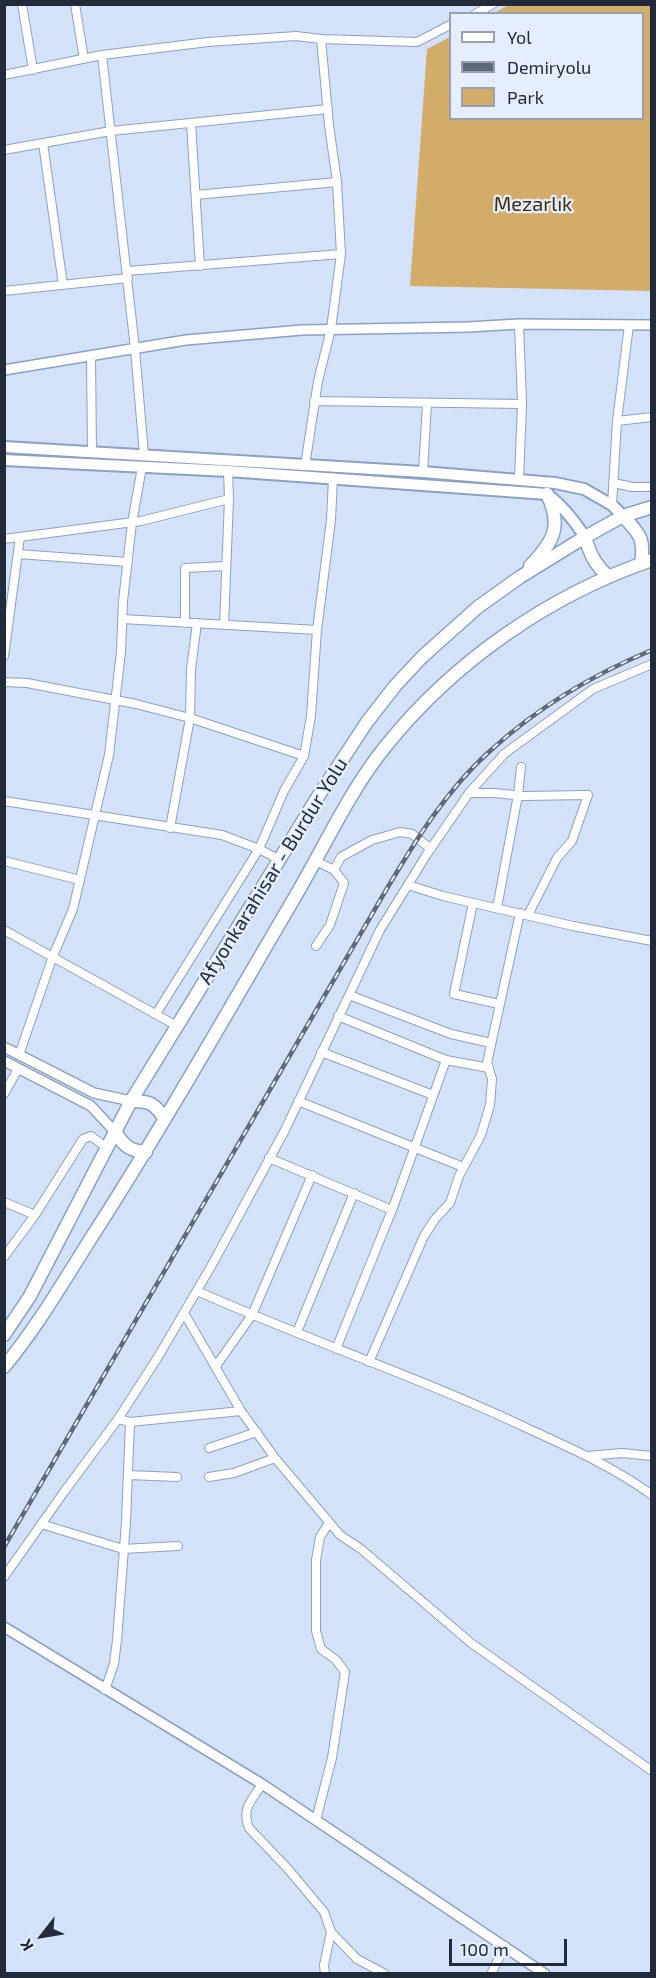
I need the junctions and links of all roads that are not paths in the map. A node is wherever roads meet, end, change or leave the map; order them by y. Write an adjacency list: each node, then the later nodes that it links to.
1 (21, 4): 9 (street)
2 (75, 4): 8 (street)
3 (493, 4): 4 (street)
4 (479, 12)
5 (449, 26): 6 (street)
6 (321, 39): 7 (street); 11 (street)
7 (102, 56): 8 (street); 13 (street)
8 (84, 59): 9 (street)
9 (33, 70): 10 (street)
10 (4, 75)
11 (328, 109): 12 (street); 16 (street)
12 (191, 123): 13 (street); 17 (street)
13 (111, 131): 14 (street); 20 (street)
14 (43, 143): 15 (street); 21 (street)
15 (4, 150)
16 (338, 182): 17 (street); 18 (street)
17 (196, 195): 19 (street)
18 (340, 254): 19 (street); 26 (street)
19 (200, 266): 20 (street)
20 (127, 275): 21 (street); 27 (street)
21 (63, 285): 22 (street)
22 (4, 291)
23 (519, 324): 24 (street); 26 (street); 32 (street)
24 (629, 325): 25 (street); 34 (street)
25 (651, 325)
26 (330, 329): 27 (street); 30 (street)
27 (135, 349): 28 (street); 37 (street)
28 (91, 356): 29 (street); 36 (street)
29 (5, 367)
30 (314, 401): 31 (street); 39 (street)
31 (427, 404): 32 (street); 42 (street)
32 (522, 404): 44 (street)
33 (651, 417): 34 (street)
34 (617, 421): 45 (street)
35 (4, 447): 36 (main road)
36 (92, 452): 37 (main road)
37 (144, 455): 39 (main road)
38 (4, 460): 40 (main road)
39 (305, 466): 42 (main road)
40 (142, 467): 41 (main road); 52 (street)
41 (228, 471): 43 (main road); 48 (street)
42 (423, 472): 44 (main road)
43 (333, 478): 47 (main road); 67 (street)
44 (519, 480): 49 (main road)
45 (614, 483): 46 (street); 49 (street)
46 (651, 487)
47 (547, 494): 54 (main road); 61 (highway)
48 (230, 500): 52 (street); 59 (street)
49 (612, 505): 51 (main road)
50 (651, 507): 51 (highway, Afyonkarahisar - Burdur Yolu)
51 (623, 516): 54 (highway, Afyonkarahisar - Burdur Yolu); 58 (highway)
52 (132, 523): 53 (street); 57 (street)
53 (20, 537): 55 (street); 56 (street)
54 (585, 537): 60 (highway); 61 (highway, Afyonkarahisar - Burdur Yolu)
55 (4, 539)
56 (18, 554): 57 (street); 62 (street)
57 (128, 562): 63 (street)
58 (646, 562): 60 (highway, Afyonkarahisar - Burdur Yolu)
59 (226, 566): 64 (street); 66 (street)
60 (608, 576): 84 (highway, Afyonkarahisar - Burdur Yolu)
61 (520, 577): 82 (highway, Afyonkarahisar - Burdur Yolu)
62 (7, 616): 68 (street)
63 (122, 619): 64 (street); 71 (street)
64 (185, 623): 65 (street)
65 (197, 623): 66 (street); 72 (street)
66 (225, 625): 67 (street)
67 (317, 630): 73 (street)
68 (4, 656)
69 (651, 664): 75 (street)
70 (4, 682): 71 (street)
71 (115, 700): 72 (street); 78 (street)
72 (190, 718): 73 (street); 79 (street)
73 (304, 756): 80 (street)
74 (521, 767): 76 (street)
75 (469, 793): 76 (street); 81 (street)
76 (518, 795): 89 (street); 90 (street)
77 (4, 801): 78 (street)
78 (95, 814): 79 (street); 86 (street)
79 (170, 828): 80 (street)
80 (259, 849): 82 (street); 97 (street)
81 (431, 849): 85 (street); 87 (street)
82 (280, 860): 99 (highway, Afyonkarahisar - Burdur Yolu)
83 (4, 861): 86 (street)
84 (316, 861): 85 (street); 112 (highway, Afyonkarahisar - Burdur Yolu)
85 (334, 870): 93 (street)
86 (80, 880): 94 (street)
87 (408, 885): 88 (street); 95 (street)
88 (473, 903): 89 (street); 96 (street)
89 (497, 908): 90 (street)
90 (524, 914): 92 (street); 96 (street)
91 (4, 930): 94 (street)
92 (651, 941)
93 (316, 946)
94 (53, 956): 97 (street); 103 (street)
95 (349, 995): 98 (street); 100 (street)
96 (499, 1005): 100 (street)
97 (156, 1014): 99 (street)
98 (338, 1016): 102 (street); 104 (street)
99 (177, 1026): 110 (highway, Afyonkarahisar - Burdur Yolu)
100 (491, 1043): 106 (street)
101 (4, 1047): 103 (street)
102 (321, 1052): 109 (street); 111 (street)
103 (19, 1054): 110 (street)
104 (446, 1060): 106 (street); 109 (street)
105 (4, 1061): 107 (street)
106 (489, 1068): 118 (street)
107 (18, 1069): 108 (street); 113 (street)
108 (4, 1094)
109 (433, 1095): 115 (street)
110 (131, 1101): 112 (highway); 113 (highway, Afyonkarahisar - Burdur Yolu)
111 (298, 1101): 115 (street); 117 (street)
112 (165, 1119): 116 (highway, Afyonkarahisar - Burdur Yolu)
113 (116, 1133): 114 (highway, Afyonkarahisar - Burdur Yolu); 116 (highway)
114 (107, 1148): 123 (street); 129 (highway, Afyonkarahisar - Burdur Yolu)
115 (414, 1149): 118 (street); 122 (street)
116 (146, 1152): 133 (highway, Afyonkarahisar - Burdur Yolu)
117 (269, 1158): 119 (street); 125 (street)
118 (463, 1167): 131 (street)
119 (312, 1175): 120 (street); 127 (street)
120 (354, 1193): 122 (street); 128 (street)
121 (4, 1202): 123 (street)
122 (392, 1210): 130 (street)
123 (35, 1215): 124 (street)
124 (4, 1257)
125 (197, 1291): 126 (street); 127 (street)
126 (184, 1312): 132 (street); 135 (street)
127 (252, 1315): 128 (street); 132 (street)
128 (297, 1332): 130 (street)
129 (4, 1335)
130 (336, 1349): 131 (street)
131 (369, 1362): 139 (street)
132 (216, 1366): 134 (street)
133 (4, 1367)
134 (242, 1411): 136 (street); 137 (street)
135 (118, 1419): 136 (street); 147 (street)
136 (130, 1422): 142 (street)
137 (257, 1432): 138 (street); 141 (street)
138 (209, 1448)
139 (586, 1456): 140 (street); 145 (street)
140 (651, 1456)
141 (275, 1458): 144 (street); 146 (street)
142 (128, 1475): 143 (street); 149 (street)
143 (177, 1477)
144 (209, 1477)
145 (651, 1495)
146 (329, 1523): 153 (street); 155 (street)
147 (41, 1524): 149 (street); 150 (street)
148 (178, 1546): 149 (street)
149 (123, 1549): 152 (street)
150 (4, 1577)
151 (4, 1627): 152 (street)
152 (105, 1690): 154 (street)
153 (651, 1771)
154 (262, 1784): 155 (street); 156 (street)
155 (316, 1820): 157 (street)
156 (331, 1932): 158 (street); 159 (street)
157 (505, 1947): 160 (street); 161 (street)
158 (325, 1974)
159 (385, 1974)
160 (491, 1974)
161 (545, 1974)

